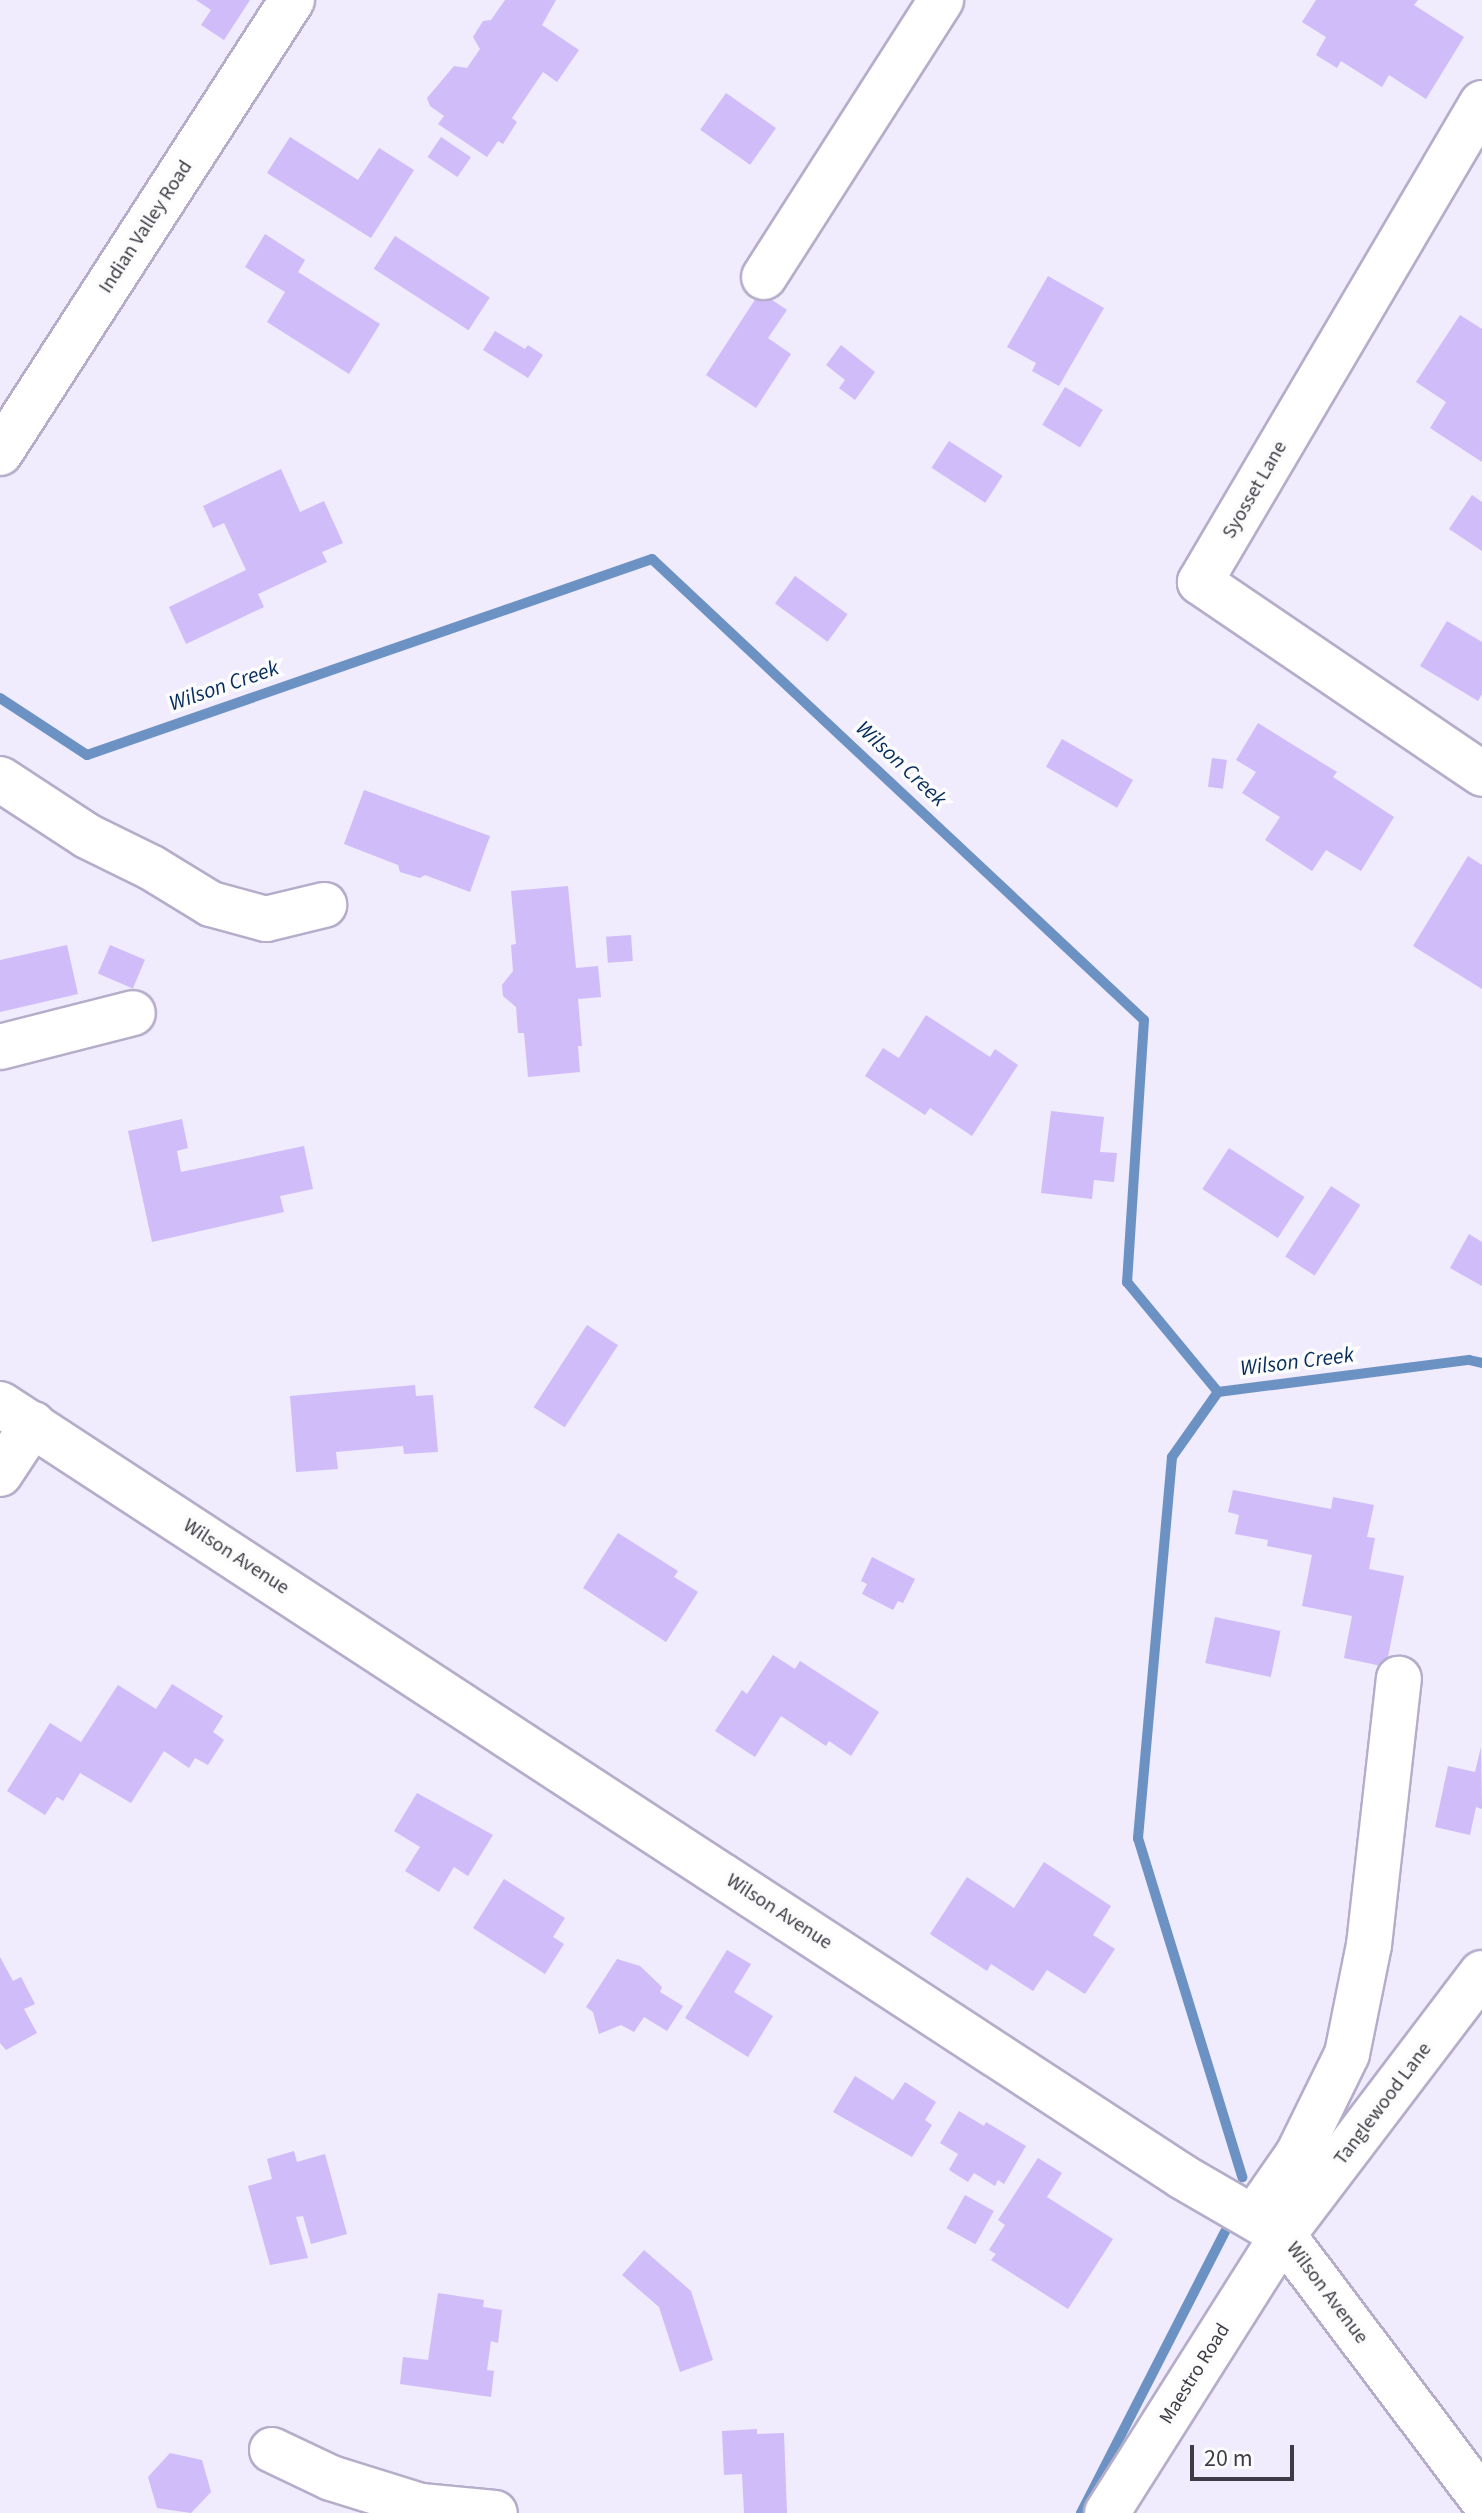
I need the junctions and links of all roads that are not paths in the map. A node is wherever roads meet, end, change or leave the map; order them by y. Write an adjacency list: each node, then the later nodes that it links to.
1 (292, 0): 5 (street, Indian Valley Road)
2 (941, 0): 4 (street)
3 (1482, 103): 6 (street, Syosset Lane)
4 (764, 277)
5 (0, 453)
6 (1482, 774)
7 (0, 779): 8 (street)
8 (324, 905)
9 (133, 1013): 10 (street)
10 (0, 1047)
11 (17, 1414): 12 (street); 15 (street, Wilson Avenue)
12 (0, 1474)
13 (1399, 1679): 15 (street)
14 (1482, 1973): 15 (street, Tanglewood Lane)
15 (1269, 2226): 17 (street, Wilson Avenue); 19 (street, Maestro Road)
16 (272, 2450): 18 (street)
17 (1482, 2499)
18 (495, 2513)
19 (1107, 2513)

